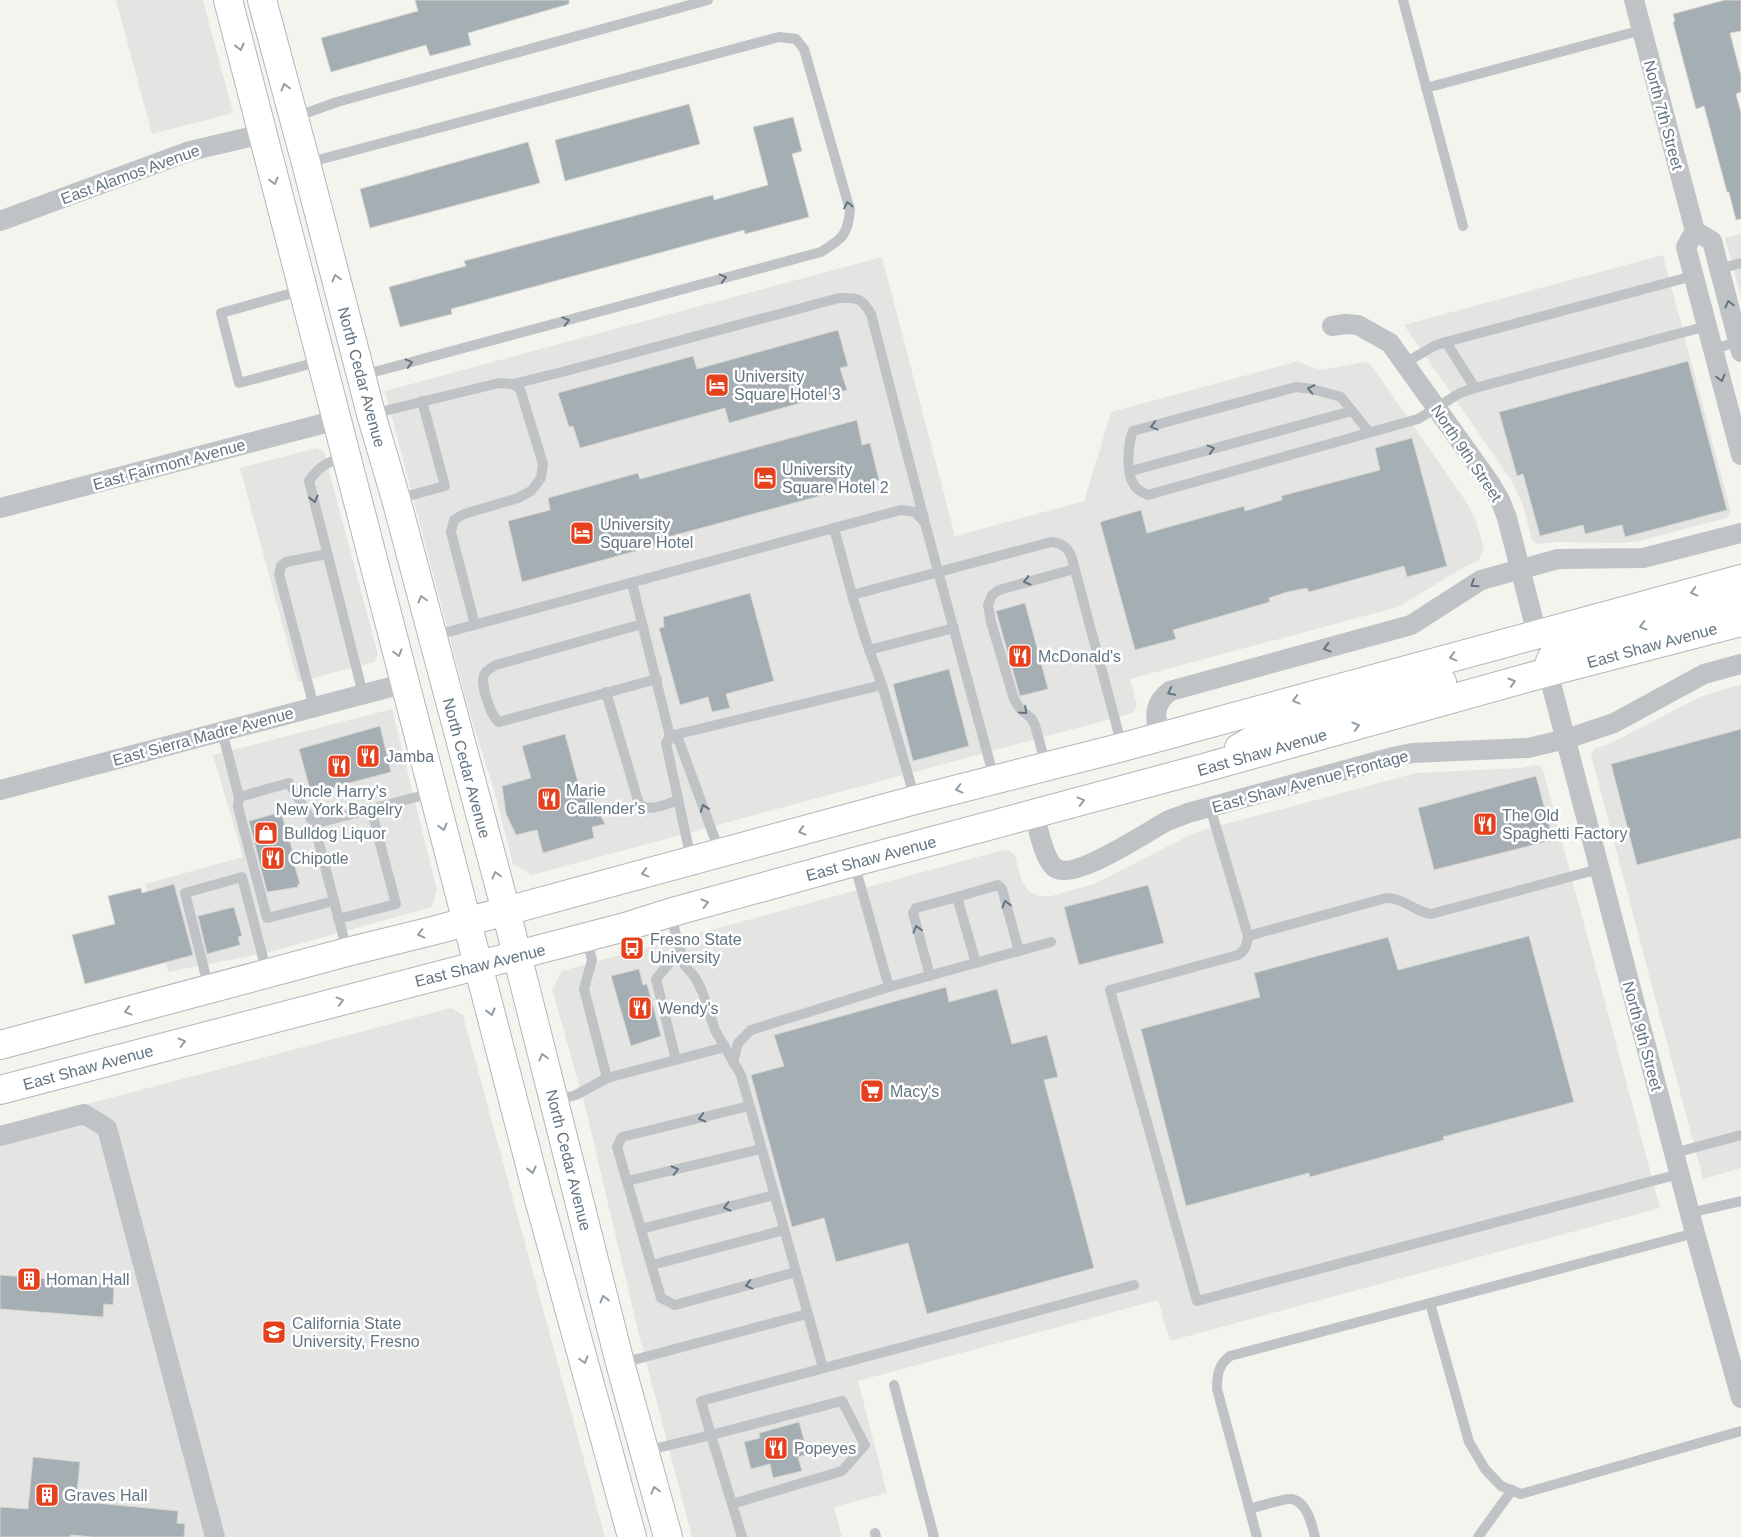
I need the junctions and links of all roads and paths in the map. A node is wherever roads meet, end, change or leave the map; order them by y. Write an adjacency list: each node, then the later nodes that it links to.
1 (228, 0): 9 (main road, one-way to 9)
2 (262, 0): 8 (main road, North Cedar Avenue, one-way to 2)
3 (708, 0): 8 (lane)
4 (1403, 0): 7 (lane)
5 (1634, 0): 6 (street, North 7th Street)
6 (1642, 30): 7 (lane); 13 (street, North 7th Street)
7 (1426, 88): 12 (lane)
8 (294, 117): 10 (main road, North Cedar Avenue)
9 (262, 134): 11 (street, East Alamos Avenue); 17 (main road, one-way to 17)
10 (306, 164): 25 (main road, North Cedar Avenue, one-way to 10); 25 (lane, one-way to 10)
11 (0, 221)
12 (1462, 226)
13 (1695, 231): 15 (street); 16 (street)
14 (1741, 264): 15 (lane)
15 (1719, 269): 21 (street, one-way to 15)
16 (1693, 276): 19 (street); 20 (lane)
17 (303, 290): 23 (main road); 23 (lane)
18 (1332, 326): 24 (street, North 9th Street)
19 (1707, 326): 22 (street); 27 (lane)
20 (1446, 342): 24 (lane); 27 (lane)
21 (1740, 345): 22 (lane)
22 (1714, 349): 34 (street, one-way to 34)
23 (322, 361): 31 (main road); 32 (main road)
24 (1405, 363): 29 (street, North 9th Street)
25 (362, 376): 31 (main road, North Cedar Avenue)
26 (512, 384): 28 (lane); 39 (lane); 52 (lane)
27 (1475, 388): 29 (lane)
28 (422, 401): 31 (lane); 37 (lane)
29 (1437, 408): 33 (lane); 44 (street, North 9th Street)
30 (1352, 411): 33 (lane); 36 (lane, one-way to 30); 36 (lane, one-way to 36)
31 (371, 414): 37 (main road, North Cedar Avenue)
32 (337, 420): 35 (main road); 37 (main road); 38 (street, East Fairmont Avenue)
33 (1369, 432): 36 (lane)
34 (1741, 455)
35 (350, 468): 42 (lane, one-way to 42); 55 (main road); 60 (main road, one-way to 60)
36 (1130, 471)
37 (396, 499): 55 (main road, North Cedar Avenue, one-way to 37)
38 (0, 508)
39 (925, 523): 40 (lane); 45 (lane)
40 (834, 528): 47 (lane); 48 (lane)
41 (1741, 533): 44 (street)
42 (327, 554): 63 (lane); 64 (lane)
43 (1074, 569): 45 (lane); 69 (lane); 70 (lane, one-way to 70)
44 (1520, 569): 54 (street, North 9th Street); 67 (street, one-way to 67)
45 (939, 572): 48 (lane); 53 (lane)
46 (1741, 579): 54 (main road, one-way to 54)
47 (632, 583): 51 (lane); 52 (lane)
48 (852, 595): 56 (lane)
49 (1741, 600): 58 (main road, one-way to 58)
50 (1741, 622): 58 (main road, East Shaw Avenue)
51 (642, 624): 59 (lane); 62 (lane)
52 (475, 625): 55 (lane)
53 (954, 628): 56 (lane); 72 (lane)
54 (1537, 634): 67 (main road, one-way to 67); 71 (main road)
55 (432, 637): 88 (main road, North Cedar Avenue, one-way to 55)
56 (869, 650): 61 (lane)
57 (1741, 664): 68 (street, East Shaw Avenue Frontage)
58 (1548, 672): 68 (street, North 9th Street); 71 (main road, East Shaw Avenue, one-way to 58)
59 (656, 678): 62 (lane); 66 (lane)
60 (406, 683): 63 (street, East Sierra Madre Avenue); 74 (main road)
61 (882, 685): 66 (lane); 77 (lane)
62 (606, 692): 76 (lane)
63 (363, 694): 64 (street, East Sierra Madre Avenue)
64 (314, 707): 65 (street, East Sierra Madre Avenue)
65 (222, 731): 73 (street, East Sierra Madre Avenue); 75 (lane)
66 (670, 736): 76 (lane); 82 (lane, one-way to 66)
67 (1158, 737): 69 (main road)
68 (1566, 739): 78 (street, East Shaw Avenue Frontage); 85 (street, North 9th Street)
69 (1123, 747): 70 (main road)
70 (1046, 766): 72 (main road)
71 (1200, 769): 80 (main road, East Shaw Avenue, one-way to 71)
72 (995, 780): 77 (main road, one-way to 77)
73 (0, 790)
74 (434, 792): 79 (lane); 91 (main road, one-way to 91)
75 (239, 796): 81 (lane); 87 (lane)
76 (678, 800): 83 (lane)
77 (915, 800): 82 (main road, one-way to 82)
78 (1210, 807): 80 (street, East Shaw Avenue Frontage); 92 (lane)
79 (371, 809): 81 (lane); 90 (lane)
80 (1034, 814): 84 (main road, East Shaw Avenue)
81 (314, 824): 87 (lane)
82 (720, 854): 83 (main road)
83 (691, 861): 88 (main road, one-way to 88)
84 (854, 862): 89 (main road, East Shaw Avenue, one-way to 84); 103 (lane)
85 (1599, 869): 92 (lane); 116 (street, North 9th Street)
86 (958, 896): 96 (lane, one-way to 86); 99 (lane); 102 (lane, one-way to 86)
87 (334, 901): 90 (lane)
88 (506, 911): 91 (main road); 98 (main road, North Cedar Avenue)
89 (669, 913): 93 (main road, East Shaw Avenue); 95 (lane)
90 (338, 919): 97 (lane)
91 (468, 921): 97 (main road, one-way to 97); 100 (main road)
92 (1248, 936): 117 (lane)
93 (586, 937): 98 (main road, East Shaw Avenue); 109 (lane)
94 (1051, 942): 96 (lane)
95 (680, 950): 106 (lane); 107 (lane)
96 (1019, 951): 99 (lane)
97 (347, 952): 101 (main road)
98 (517, 956): 100 (main road, East Shaw Avenue); 111 (main road, North Cedar Avenue, one-way to 98)
99 (976, 963): 102 (lane)
100 (479, 965): 110 (main road, East Shaw Avenue, one-way to 100); 120 (main road, one-way to 120)
101 (267, 974): 104 (main road); 104 (lane)
102 (930, 976): 103 (lane)
103 (889, 987): 108 (lane)
104 (209, 989): 105 (main road, one-way to 105)
105 (0, 1045)
106 (725, 1047): 107 (lane); 108 (lane)
107 (676, 1060): 109 (lane)
108 (733, 1062): 112 (lane)
109 (607, 1078): 111 (lane)
110 (0, 1090)
111 (554, 1100): 131 (main road, North Cedar Avenue, one-way to 111)
112 (749, 1106): 115 (lane); 118 (lane, one-way to 118)
113 (1741, 1135): 116 (lane)
114 (0, 1136): 142 (street)
115 (761, 1149): 118 (lane, one-way to 115); 119 (lane)
116 (1674, 1153): 117 (street, North 9th Street)
117 (1679, 1174): 122 (street, North 9th Street)
118 (627, 1181): 123 (lane)
119 (774, 1195): 123 (lane, one-way to 123); 124 (lane)
120 (538, 1196): 131 (main road); 134 (main road, one-way to 134)
121 (1741, 1201): 122 (lane)
122 (1689, 1213): 125 (street, North 9th Street)
123 (641, 1229): 126 (lane)
124 (784, 1230): 126 (lane); 127 (lane)
125 (1694, 1233): 129 (lane); 135 (street, North 9th Street)
126 (652, 1265): 127 (lane, one-way to 126)
127 (796, 1272): 130 (lane)
128 (1134, 1285): 132 (lane)
129 (1430, 1303): 139 (lane); 141 (lane)
130 (807, 1314): 131 (lane); 132 (lane)
131 (620, 1363): 138 (main road, North Cedar Avenue)
132 (823, 1368): 137 (lane)
133 (894, 1386): 146 (lane)
134 (593, 1390): 138 (main road); 143 (main road)
135 (1741, 1398)
136 (1741, 1432): 139 (lane)
137 (711, 1435): 138 (lane); 140 (lane); 140 (lane)
138 (645, 1451): 144 (main road, North Cedar Avenue, one-way to 138)
139 (1512, 1490): 149 (lane)
140 (732, 1504): 145 (lane)
141 (1249, 1508): 147 (lane); 148 (lane)
142 (215, 1537)
143 (632, 1537)
144 (668, 1537)
145 (742, 1537)
146 (934, 1537)
147 (1257, 1537)
148 (1315, 1537)
149 (1478, 1537)

